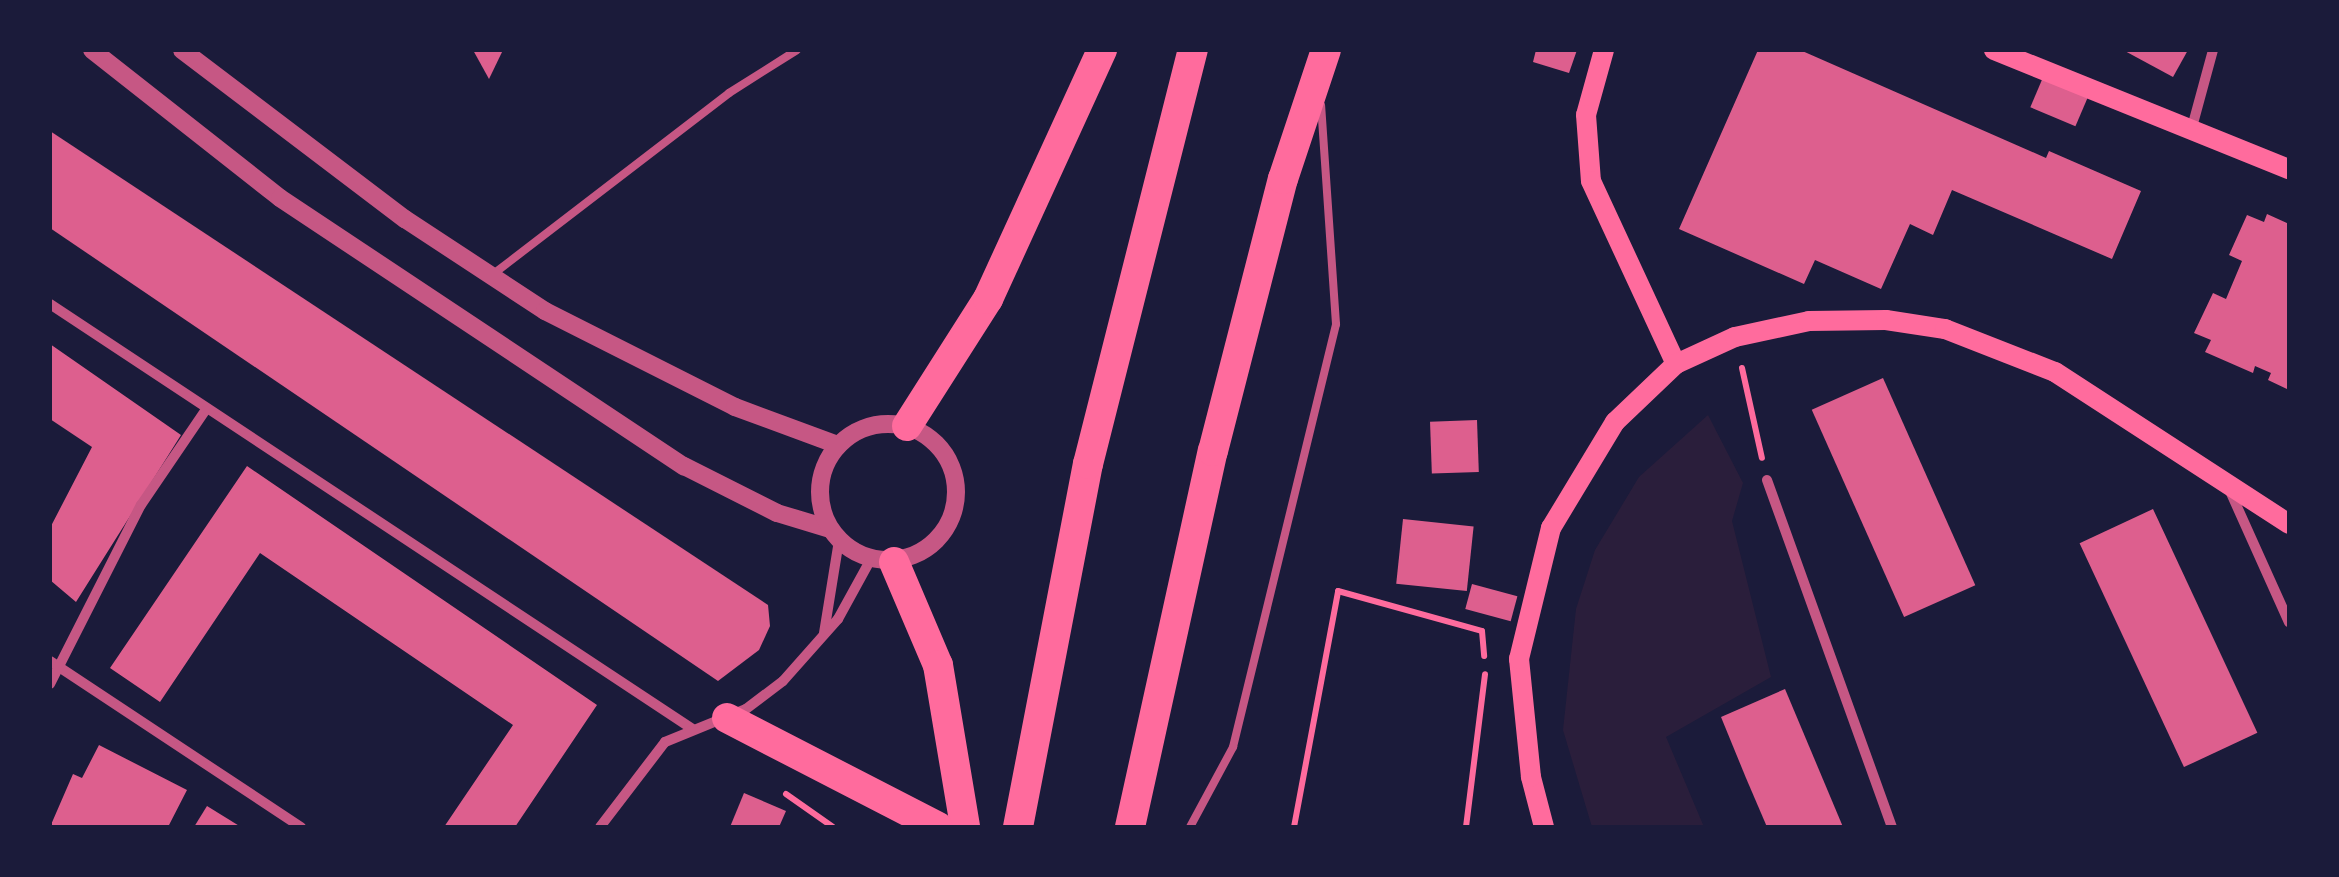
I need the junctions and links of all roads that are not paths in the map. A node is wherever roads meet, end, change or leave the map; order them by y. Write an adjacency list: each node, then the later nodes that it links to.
1 (92, 50): 21 (street)
2 (182, 50): 12 (street)
3 (797, 50): 12 (lane)
4 (1102, 50): 16 (highway)
5 (1192, 50): 34 (highway)
6 (1604, 50): 14 (main road)
7 (1994, 50): 10 (main road)
8 (2213, 50): 10 (street)
9 (1322, 64): 35 (highway); 36 (lane)
10 (2191, 132): 11 (main road)
11 (2289, 169)
12 (492, 275): 17 (street)
13 (50, 304): 15 (street)
14 (1676, 364): 18 (main road); 37 (main road)
15 (206, 411): 26 (street); 29 (street)
16 (908, 426): 17 (street); 22 (street)
17 (838, 445): 21 (street)
18 (2224, 476): 20 (main road); 23 (street)
19 (1767, 480): 38 (street)
20 (2289, 524)
21 (834, 535): 22 (street); 24 (street)
22 (882, 560): 24 (street); 33 (highway)
23 (2289, 622)
24 (824, 634): 28 (street)
25 (50, 661): 26 (street)
26 (61, 668): 27 (street); 30 (street)
27 (50, 684)
28 (727, 718): 29 (street); 32 (highway)
29 (691, 728): 31 (street)
30 (300, 827)
31 (600, 827)
32 (938, 827)
33 (965, 827)
34 (1018, 827)
35 (1130, 827)
36 (1190, 827)
37 (1544, 827)
38 (1892, 827)

